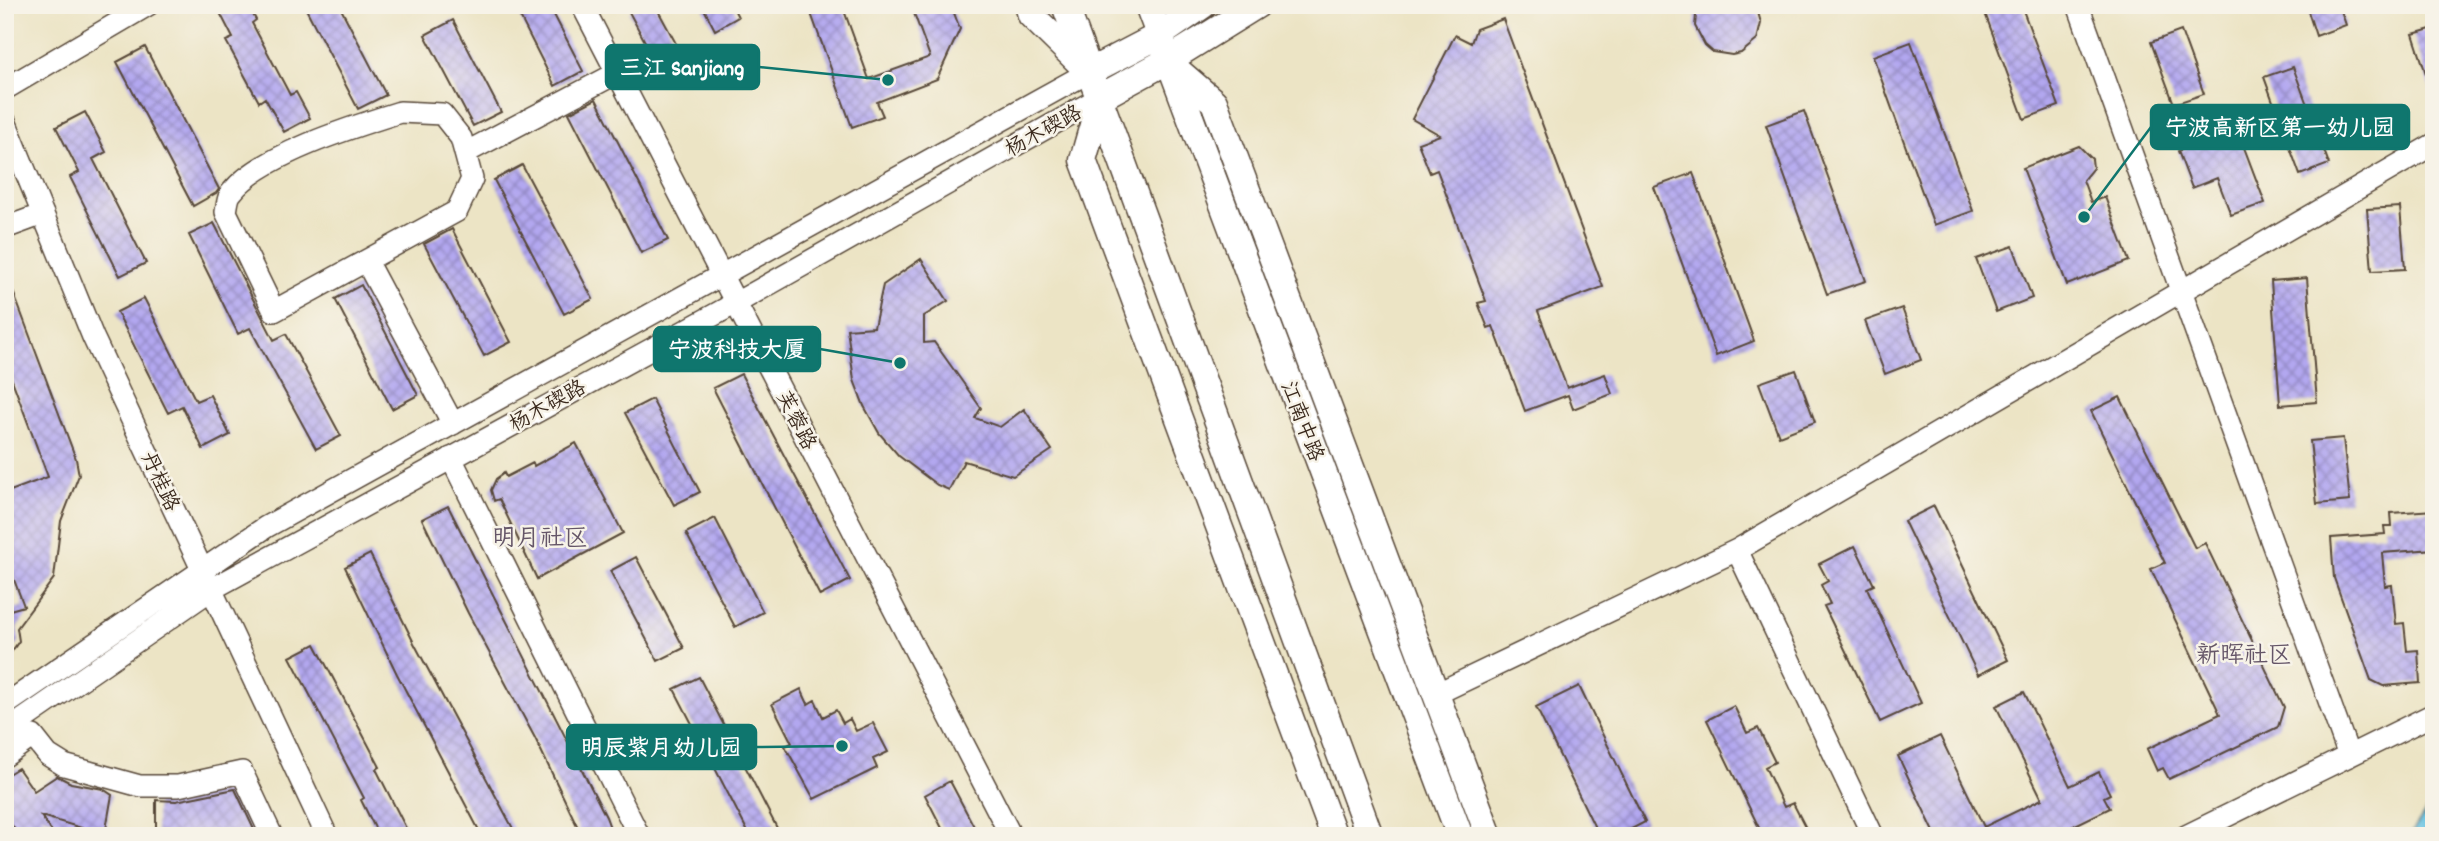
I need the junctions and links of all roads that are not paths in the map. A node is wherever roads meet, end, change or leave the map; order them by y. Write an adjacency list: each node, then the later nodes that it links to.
1 (148, 5): 14 (street)
2 (582, 5): 13 (street, 芙蓉路)
3 (1028, 5): 12 (main road)
4 (1065, 5): 12 (main road)
5 (1148, 5): 10 (main road, 江南中路)
6 (1161, 5): 10 (main road)
7 (1203, 5): 10 (main road)
8 (1257, 5): 11 (main road)
9 (2078, 5): 23 (street)
10 (1158, 36): 11 (main road, 江南中路); 12 (main road)
11 (1167, 61): 15 (main road); 30 (main road); 42 (main road, 江南中路)
12 (1089, 72): 15 (main road); 22 (street, 杨木碶路)
13 (617, 73): 18 (street); 22 (street, 芙蓉路)
14 (5, 89)
15 (1101, 97): 24 (street, 杨木碶路); 40 (main road); 41 (main road)
16 (5, 121): 19 (street, 丹桂路)
17 (2434, 144): 23 (street)
18 (465, 153): 21 (street); 21 (street)
19 (43, 214): 20 (street); 28 (street, 丹桂路)
20 (5, 228)
21 (366, 261): 25 (street)
22 (722, 276): 24 (street, 芙蓉路); 25 (street, 杨木碶路)
23 (2180, 291): 27 (street); 35 (street)
24 (736, 303): 26 (street, 杨木碶路); 39 (street, 芙蓉路)
25 (453, 424): 28 (street, 杨木碶路)
26 (451, 458): 29 (street, 杨木碶路); 38 (street)
27 (1737, 550): 30 (street); 44 (street)
28 (202, 569): 29 (street, 丹桂路); 31 (street, 杨木碶路)
29 (212, 589): 33 (street, 杨木碶路); 37 (street, 丹桂路)
30 (1436, 694): 43 (main road)
31 (5, 705)
32 (2434, 714): 35 (street)
33 (5, 732)
34 (5, 756): 36 (street)
35 (2348, 756): 45 (street)
36 (272, 836)
37 (327, 836)
38 (639, 836)
39 (1011, 836)
40 (1335, 836)
41 (1370, 836)
42 (1460, 836)
43 (1489, 836)
44 (1873, 836)
45 (2186, 836)

